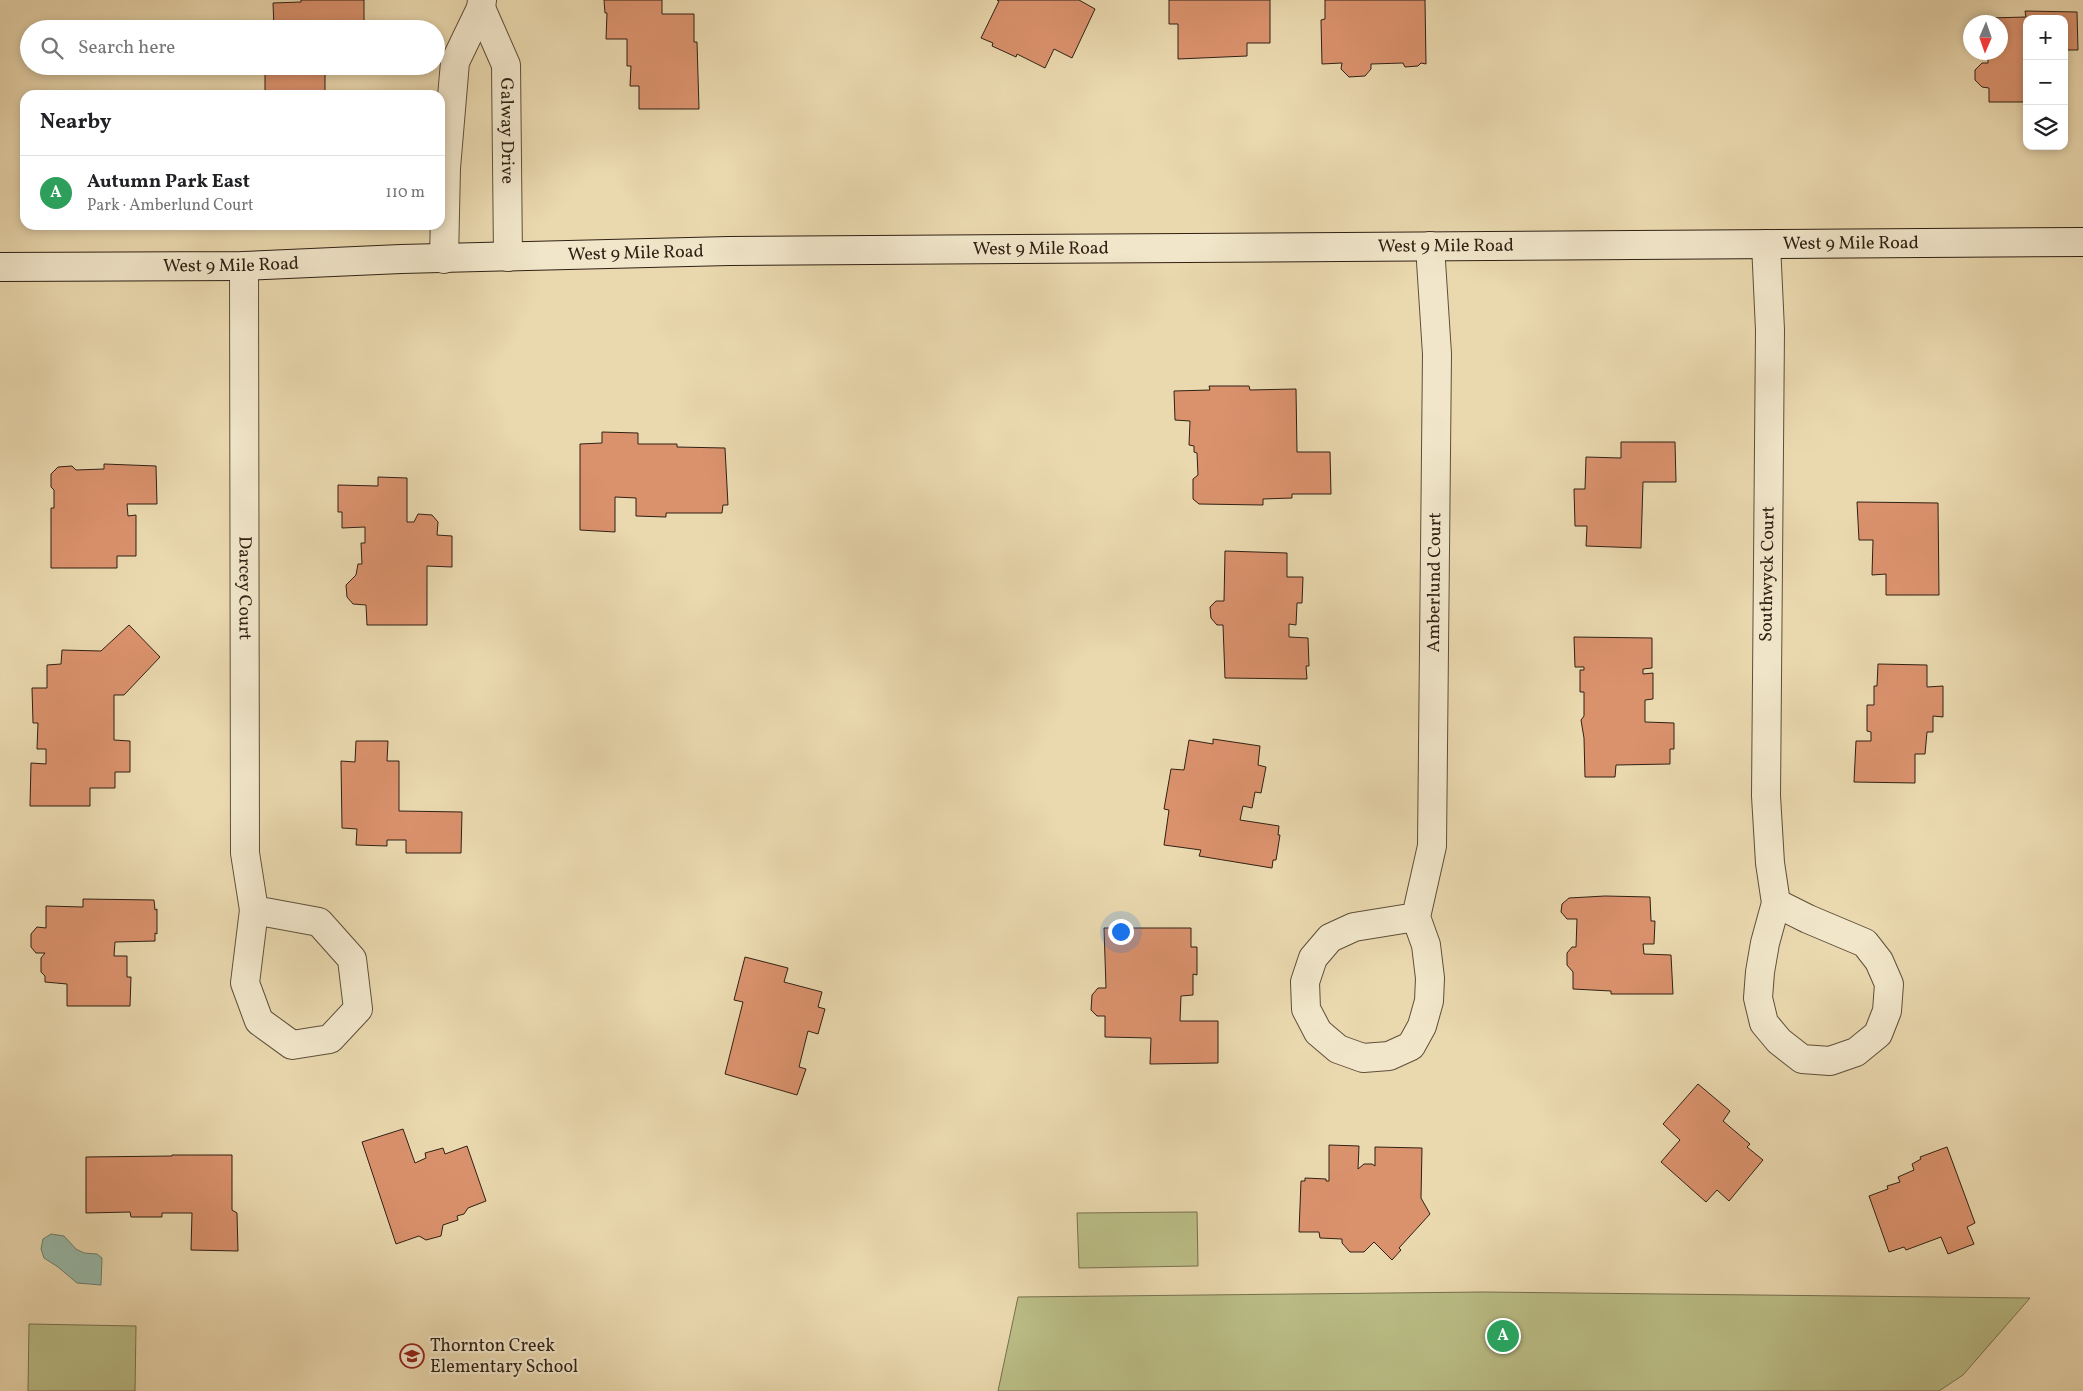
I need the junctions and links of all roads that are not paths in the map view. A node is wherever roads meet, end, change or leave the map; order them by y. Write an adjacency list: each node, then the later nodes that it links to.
1 (481, 4): 2 (street, Galway Drive); 7 (street, Galway Drive)
2 (445, 213)
3 (445, 230): 8 (street, Galway Drive)
4 (2083, 242): 5 (street, West 9 Mile Road)
5 (1766, 244): 6 (street, West 9 Mile Road); 11 (street, Southwyck Court)
6 (1430, 246): 7 (street, West 9 Mile Road); 13 (street, Amberlund Court)
7 (508, 257): 8 (street, West 9 Mile Road)
8 (444, 258): 9 (street, West 9 Mile Road)
9 (244, 266): 10 (street, West 9 Mile Road); 12 (street, Darcey Court)
10 (0, 267)
11 (1776, 903): 11 (street, Southwyck Court)
12 (254, 910): 12 (street, Darcey Court)
13 (1416, 918): 13 (street)

